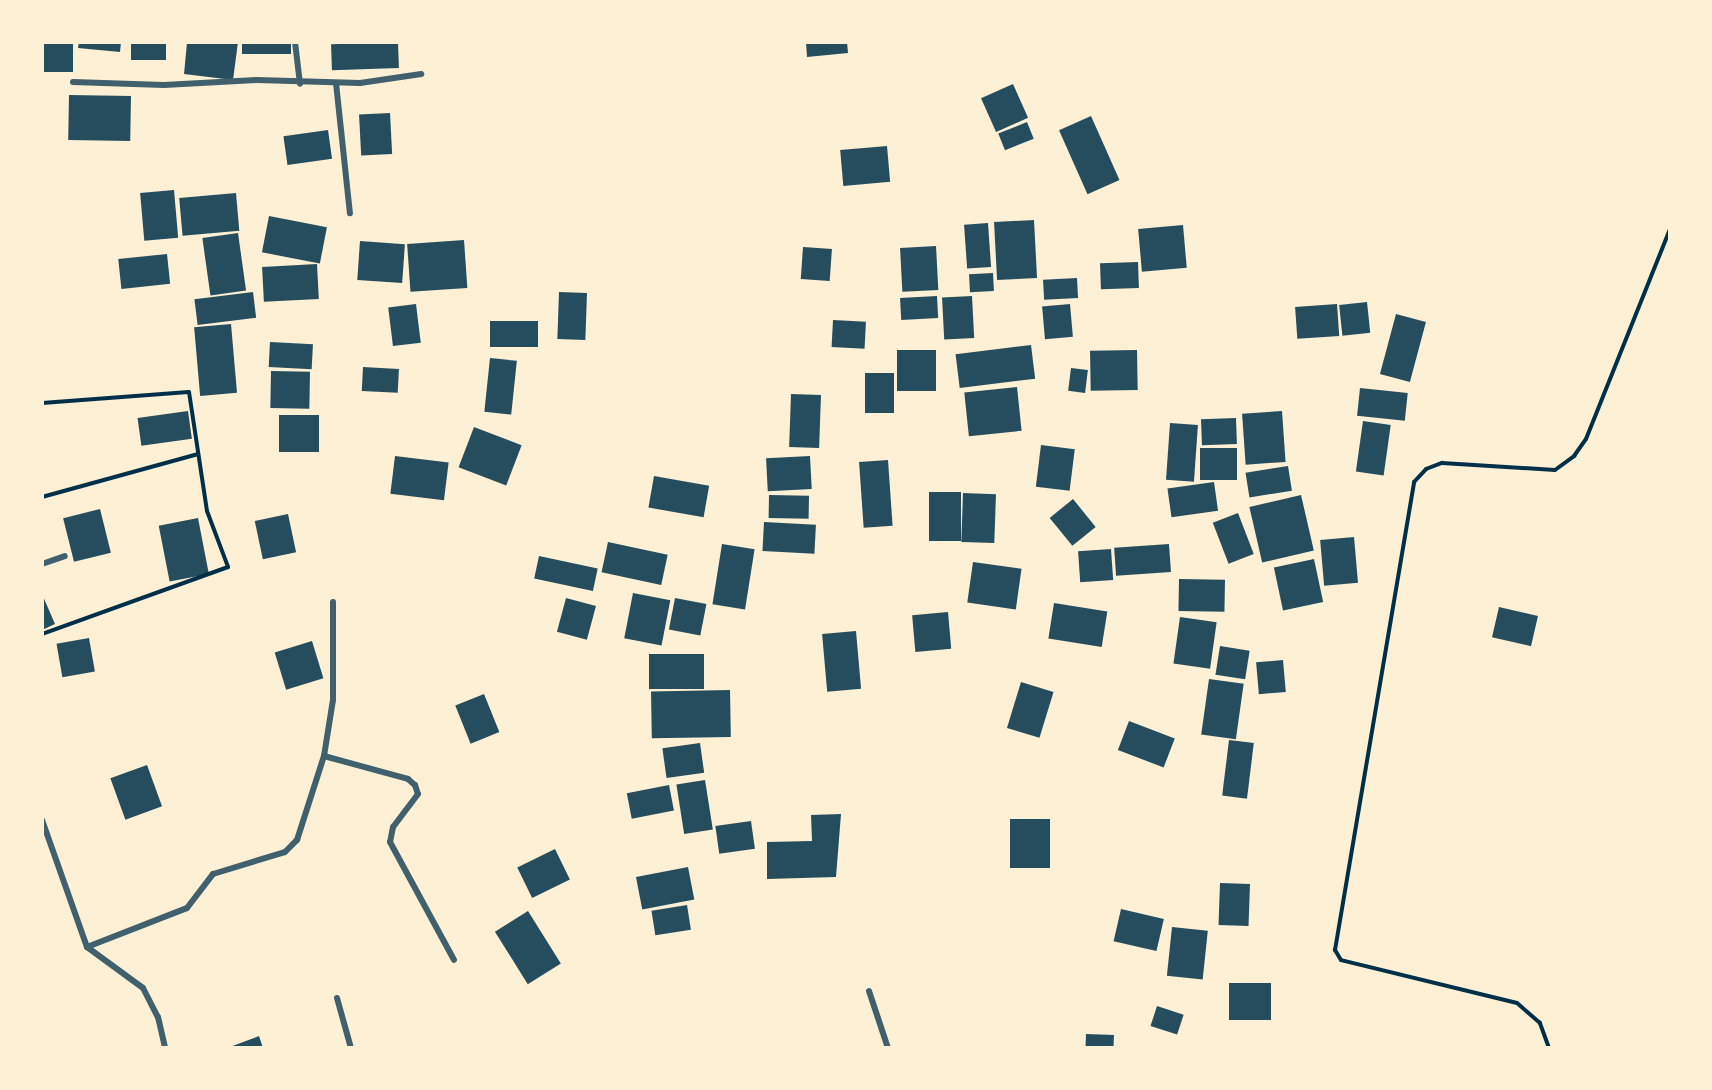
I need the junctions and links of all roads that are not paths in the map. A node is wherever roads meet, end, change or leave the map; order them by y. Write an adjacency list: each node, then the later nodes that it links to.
1 (295, 42): 5 (street)
2 (421, 74): 4 (street)
3 (73, 82): 5 (street)
4 (336, 83): 5 (street); 6 (street)
5 (300, 84)
6 (350, 213)
7 (65, 556): 8 (street)
8 (42, 564)
9 (333, 603): 10 (street)
10 (324, 756): 12 (street); 13 (street)
11 (42, 820): 12 (street)
12 (87, 947): 16 (street)
13 (454, 960)
14 (869, 991): 18 (street)
15 (337, 998): 17 (street)
16 (165, 1048)
17 (351, 1048)
18 (888, 1048)

